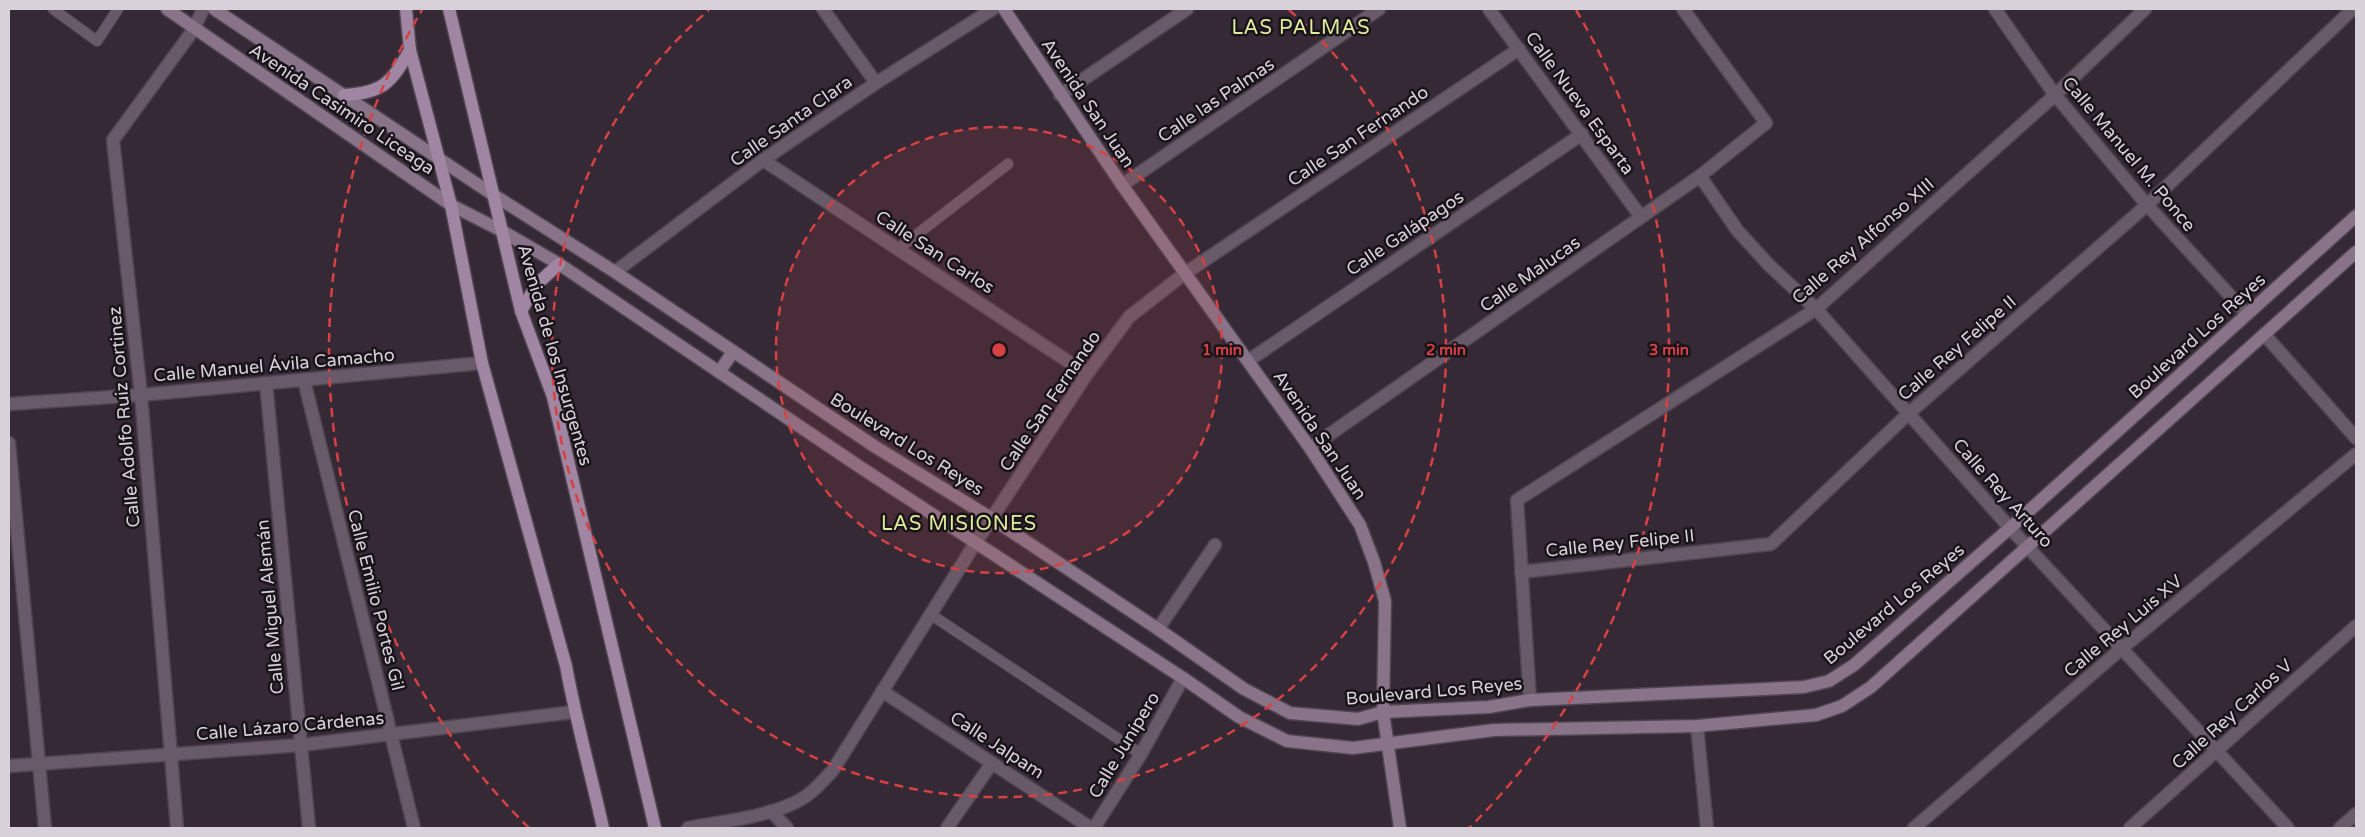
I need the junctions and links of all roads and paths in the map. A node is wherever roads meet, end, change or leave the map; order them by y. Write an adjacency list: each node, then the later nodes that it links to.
1 (53, 9): 2 (lane)
2 (118, 9)
3 (167, 9): 18 (main road, Avenida Casimiro Liceaga)
4 (203, 9): 18 (street, Calle Adolfo Ruiz Cortinez)
5 (214, 9): 22 (main road, Avenida Casimiro Liceaga)
6 (406, 9): 20 (main road)
7 (449, 9): 31 (main road, Avenida de los Insurgentes)
8 (823, 9): 21 (street)
9 (993, 9): 21 (street, Calle Santa Clara)
10 (1004, 9): 23 (main road, Avenida San Juan)
11 (1187, 9): 23 (street)
12 (1380, 9): 30 (street, Calle las Palmas)
13 (1489, 9): 19 (street, Calle Nueva Esparta)
14 (1683, 9): 29 (street, Calle Malucas)
15 (1995, 9): 24 (street, Calle Manuel M. Ponce)
16 (2145, 9): 24 (street, Calle Rey Alfonso XIII)
17 (2353, 9): 33 (street, Calle Rey Felipe II)
18 (194, 29): 32 (main road, Avenida Casimiro Liceaga); 53 (street, Calle Adolfo Ruiz Cortinez)
19 (1519, 49): 25 (street, Calle Nueva Esparta); 41 (street, Calle San Fernando)
20 (410, 50): 22 (main road); 26 (main road)
21 (876, 83): 27 (street, Calle Santa Clara)
22 (344, 95): 26 (main road, Avenida Casimiro Liceaga)
23 (1060, 95): 30 (main road, Avenida San Juan)
24 (2055, 95): 33 (street, Calle Manuel M. Ponce); 42 (street, Calle Rey Alfonso XIII)
25 (1582, 134): 35 (street, Calle Nueva Esparta); 47 (street, Calle Galápagos)
26 (438, 158): 31 (main road, Avenida Casimiro Liceaga); 32 (main road)
27 (763, 160): 37 (street, Calle San Carlos); 40 (street, Calle Santa Clara)
28 (1008, 164): 37 (lane)
29 (1700, 176): 35 (street, Calle Malucas); 42 (street, Calle Rey Arturo)
30 (1122, 185): 41 (main road, Avenida San Juan)
31 (492, 194): 36 (main road, Avenida de los Insurgentes); 40 (main road, Boulevard Los Reyes)
32 (451, 205): 36 (main road, Avenida Casimiro Liceaga); 48 (main road)
33 (2147, 205): 44 (street, Calle Manuel M. Ponce); 55 (street, Calle Rey Felipe II)
34 (2356, 216): 44 (main road, Boulevard Los Reyes)
35 (1642, 217): 58 (street, Calle Malucas)
36 (502, 231): 39 (main road); 43 (main road, Avenida de los Insurgentes)
37 (898, 249): 50 (street, Calle San Carlos)
38 (2356, 252): 45 (main road)
39 (559, 264): 43 (main road); 49 (main road)
40 (615, 272): 46 (main road, Boulevard Los Reyes)
41 (1184, 274): 47 (main road, Avenida San Juan); 50 (street, Calle San Fernando)
42 (1816, 309): 55 (street, Calle Rey Arturo); 65 (street, Calle Rey Alfonso XIII)
43 (521, 311): 92 (main road, Avenida de los Insurgentes)
44 (2246, 314): 61 (main road, Boulevard Los Reyes)
45 (2264, 334): 56 (street); 64 (main road)
46 (733, 352): 49 (main road); 60 (main road, Boulevard Los Reyes)
47 (1248, 361): 58 (main road, Avenida San Juan)
48 (482, 363): 51 (street, Calle Manuel Ávila Camacho); 73 (main road)
49 (719, 372): 62 (main road)
50 (1087, 374): 60 (street, Calle San Fernando)
51 (304, 380): 52 (street, Calle Manuel Ávila Camacho); 76 (street, Calle Emilio Portes Gil)
52 (266, 383): 53 (street, Calle Manuel Ávila Camacho); 78 (street, Calle Miguel Alemán)
53 (141, 395): 54 (street, Calle Manuel Ávila Camacho); 80 (street, Calle Adolfo Ruiz Cortinez)
54 (9, 404)
55 (1908, 414): 61 (street, Calle Rey Arturo); 65 (street, Calle Rey Felipe II)
56 (2356, 438)
57 (9, 443): 82 (street)
58 (1310, 448): 74 (main road, Avenida San Juan)
59 (2356, 454): 69 (street, Calle Rey Luis XV)
60 (991, 518): 62 (street, Calle San Fernando); 68 (main road, Boulevard Los Reyes)
61 (2010, 528): 64 (street, Calle Rey Arturo); 72 (main road, Boulevard Los Reyes)
62 (976, 542): 66 (street, Calle San Fernando); 70 (main road)
63 (1215, 545): 68 (street)
64 (2028, 547): 69 (street, Calle Rey Arturo); 75 (main road)
65 (1521, 572): 72 (street, Calle Rey Alfonso XIII)
66 (930, 614): 71 (street, Calle San Fernando); 81 (lane)
67 (2356, 626): 79 (street, Calle Rey Carlos V)
68 (1158, 629): 74 (main road, Boulevard Los Reyes)
69 (2121, 649): 79 (street, Calle Rey Arturo); 99 (street, Calle Rey Luis XV)
70 (1184, 678): 77 (main road); 81 (street, Calle Junípero)
71 (882, 691): 83 (street, Calle Jalpam); 85 (street, Calle San Fernando)
72 (1530, 700): 74 (main road, Boulevard Los Reyes)
73 (574, 712): 76 (street, Calle Lázaro Cárdenas); 91 (main road)
74 (1383, 712): 77 (main road, Avenida San Juan)
75 (1697, 726): 77 (main road); 98 (street)
76 (392, 735): 78 (street, Calle Lázaro Cárdenas); 90 (street, Calle Emilio Portes Gil)
77 (1388, 743): 97 (main road, Avenida San Juan)
78 (301, 744): 80 (street, Calle Lázaro Cárdenas); 89 (street, Calle Miguel Alemán)
79 (2216, 752): 100 (street, Calle Rey Carlos V); 101 (street, Calle Rey Arturo)
80 (171, 754): 82 (street, Calle Lázaro Cárdenas); 88 (street, Calle Adolfo Ruiz Cortinez)
81 (1141, 754): 96 (street, Calle Junípero)
82 (39, 763): 84 (street, Calle Lázaro Cárdenas); 87 (street)
83 (992, 763): 95 (street); 96 (street, Calle Jalpam)
84 (9, 766)
85 (770, 811): 93 (street, Calle San Fernando); 94 (street)
86 (2356, 814): 102 (street)
87 (45, 828)
88 (177, 828)
89 (310, 828)
90 (414, 828)
91 (603, 828)
92 (656, 828)
93 (688, 828)
94 (787, 828)
95 (947, 828)
96 (1093, 828)
97 (1400, 828)
98 (1707, 828)
99 (1914, 828)
100 (2130, 828)
101 (2288, 828)
102 (2340, 828)

